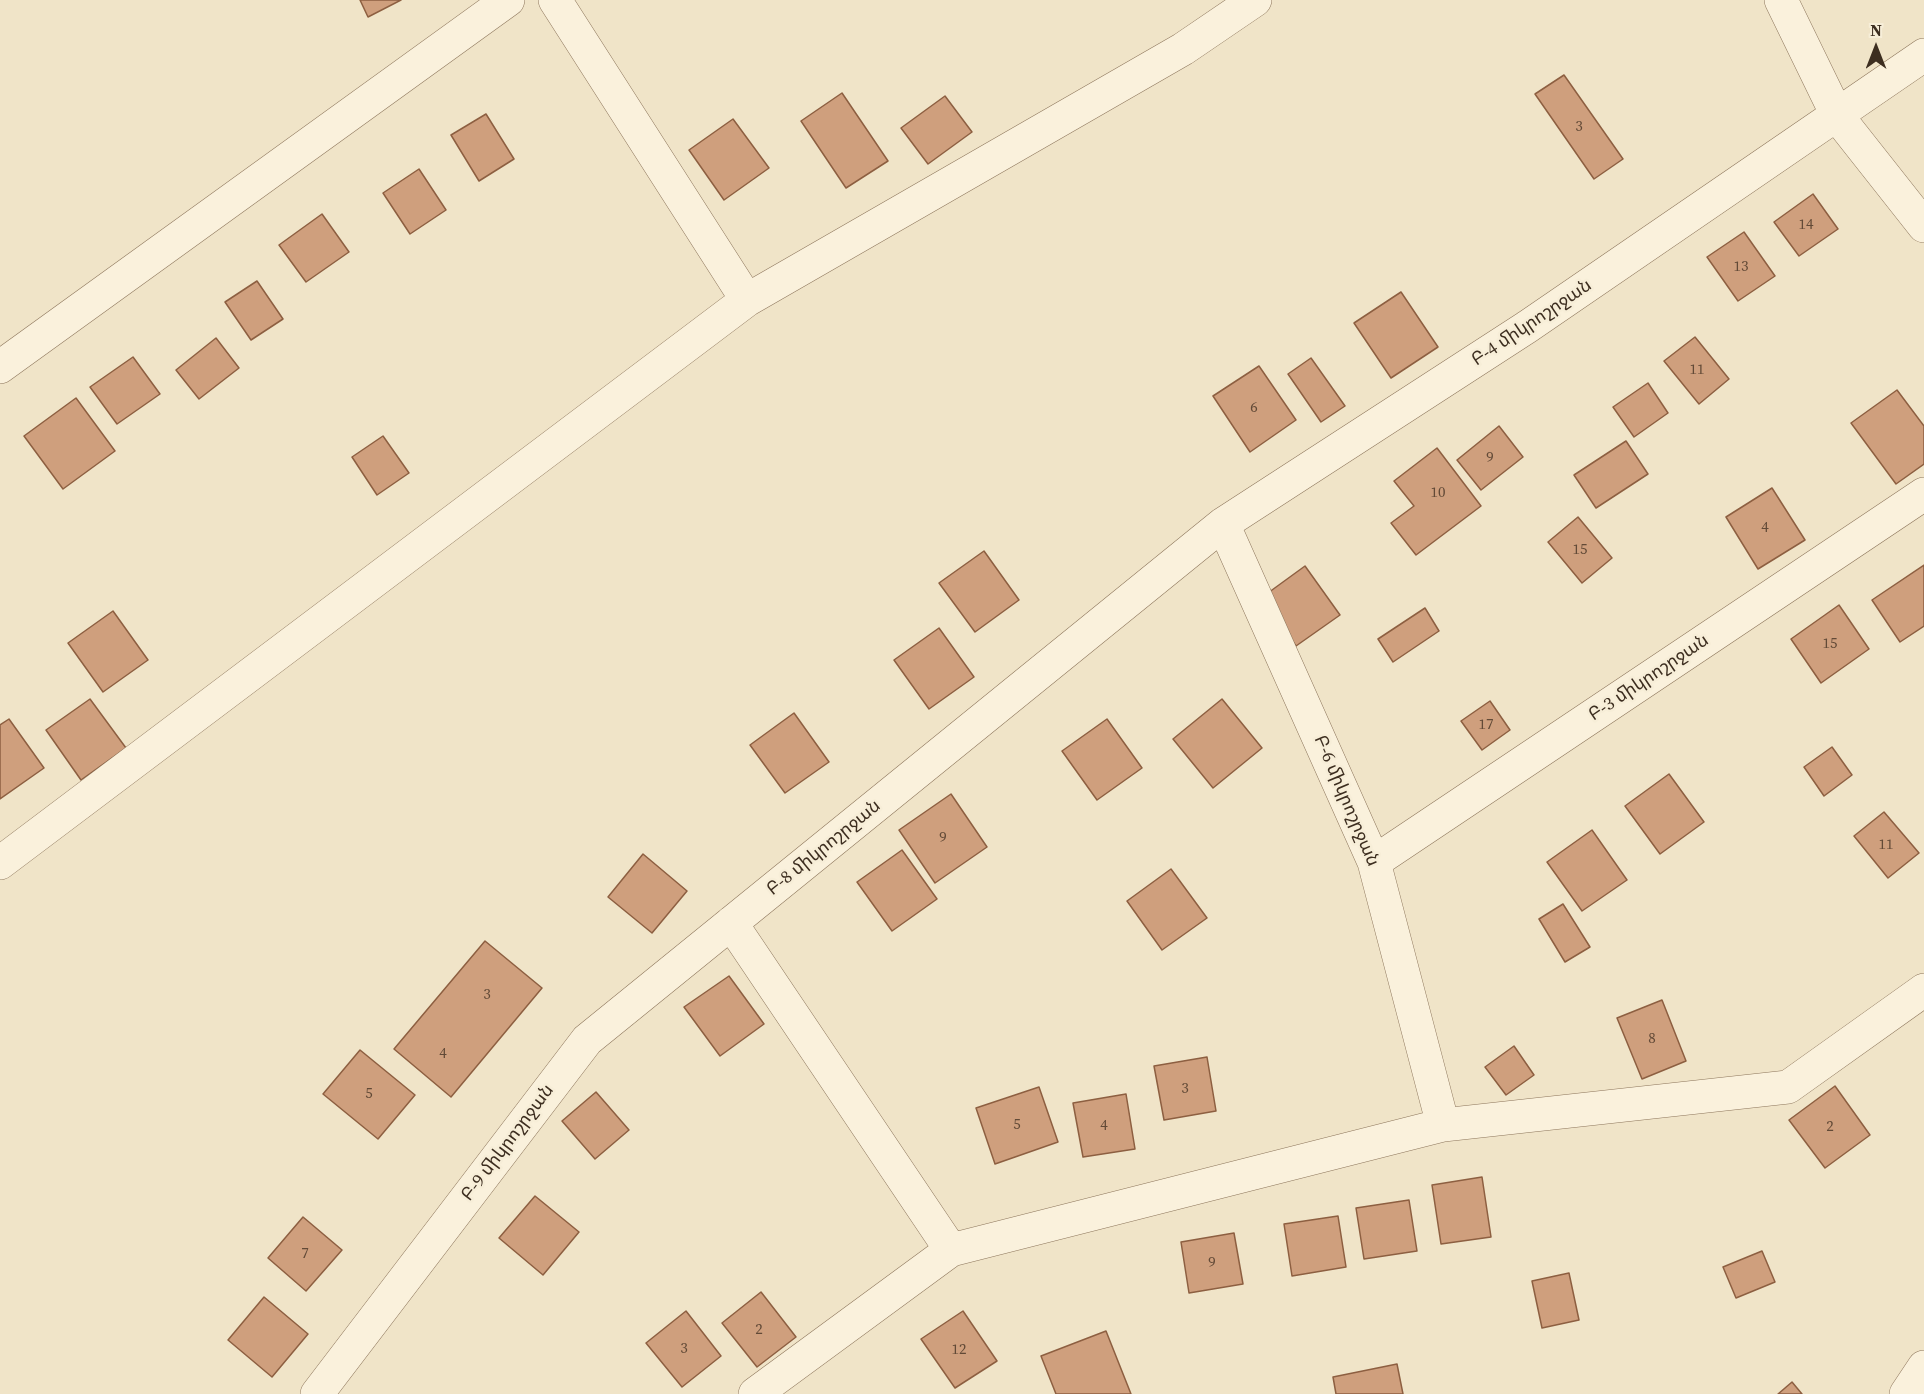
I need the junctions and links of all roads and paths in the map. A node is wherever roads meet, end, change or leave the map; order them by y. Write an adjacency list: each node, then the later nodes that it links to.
1 (508, 0): 9 (street)
2 (555, 0): 8 (street)
3 (1255, 0): 8 (street)
4 (1781, 0): 6 (street)
5 (1924, 56): 6 (street, Բ-4 միկրոշրջան)
6 (1838, 117): 7 (street); 11 (street, Բ-4 միկրոշրջան)
7 (1924, 226)
8 (747, 300): 13 (street)
9 (0, 367)
10 (1924, 494): 12 (street, Բ-3 միկրոշրջան)
11 (1223, 524): 12 (street, Բ-6 միկրոշրջան); 14 (street, Բ-8 միկրոշրջան)
12 (1374, 862): 16 (street, Բ-6 միկրոշրջան)
13 (0, 863)
14 (731, 923): 17 (street); 19 (street, Բ-9 միկրոշրջան)
15 (1924, 990): 16 (street)
16 (1443, 1125): 17 (street)
17 (951, 1250): 20 (street)
18 (1924, 1367): 21 (street)
19 (317, 1394)
20 (756, 1394)
21 (1906, 1394)

